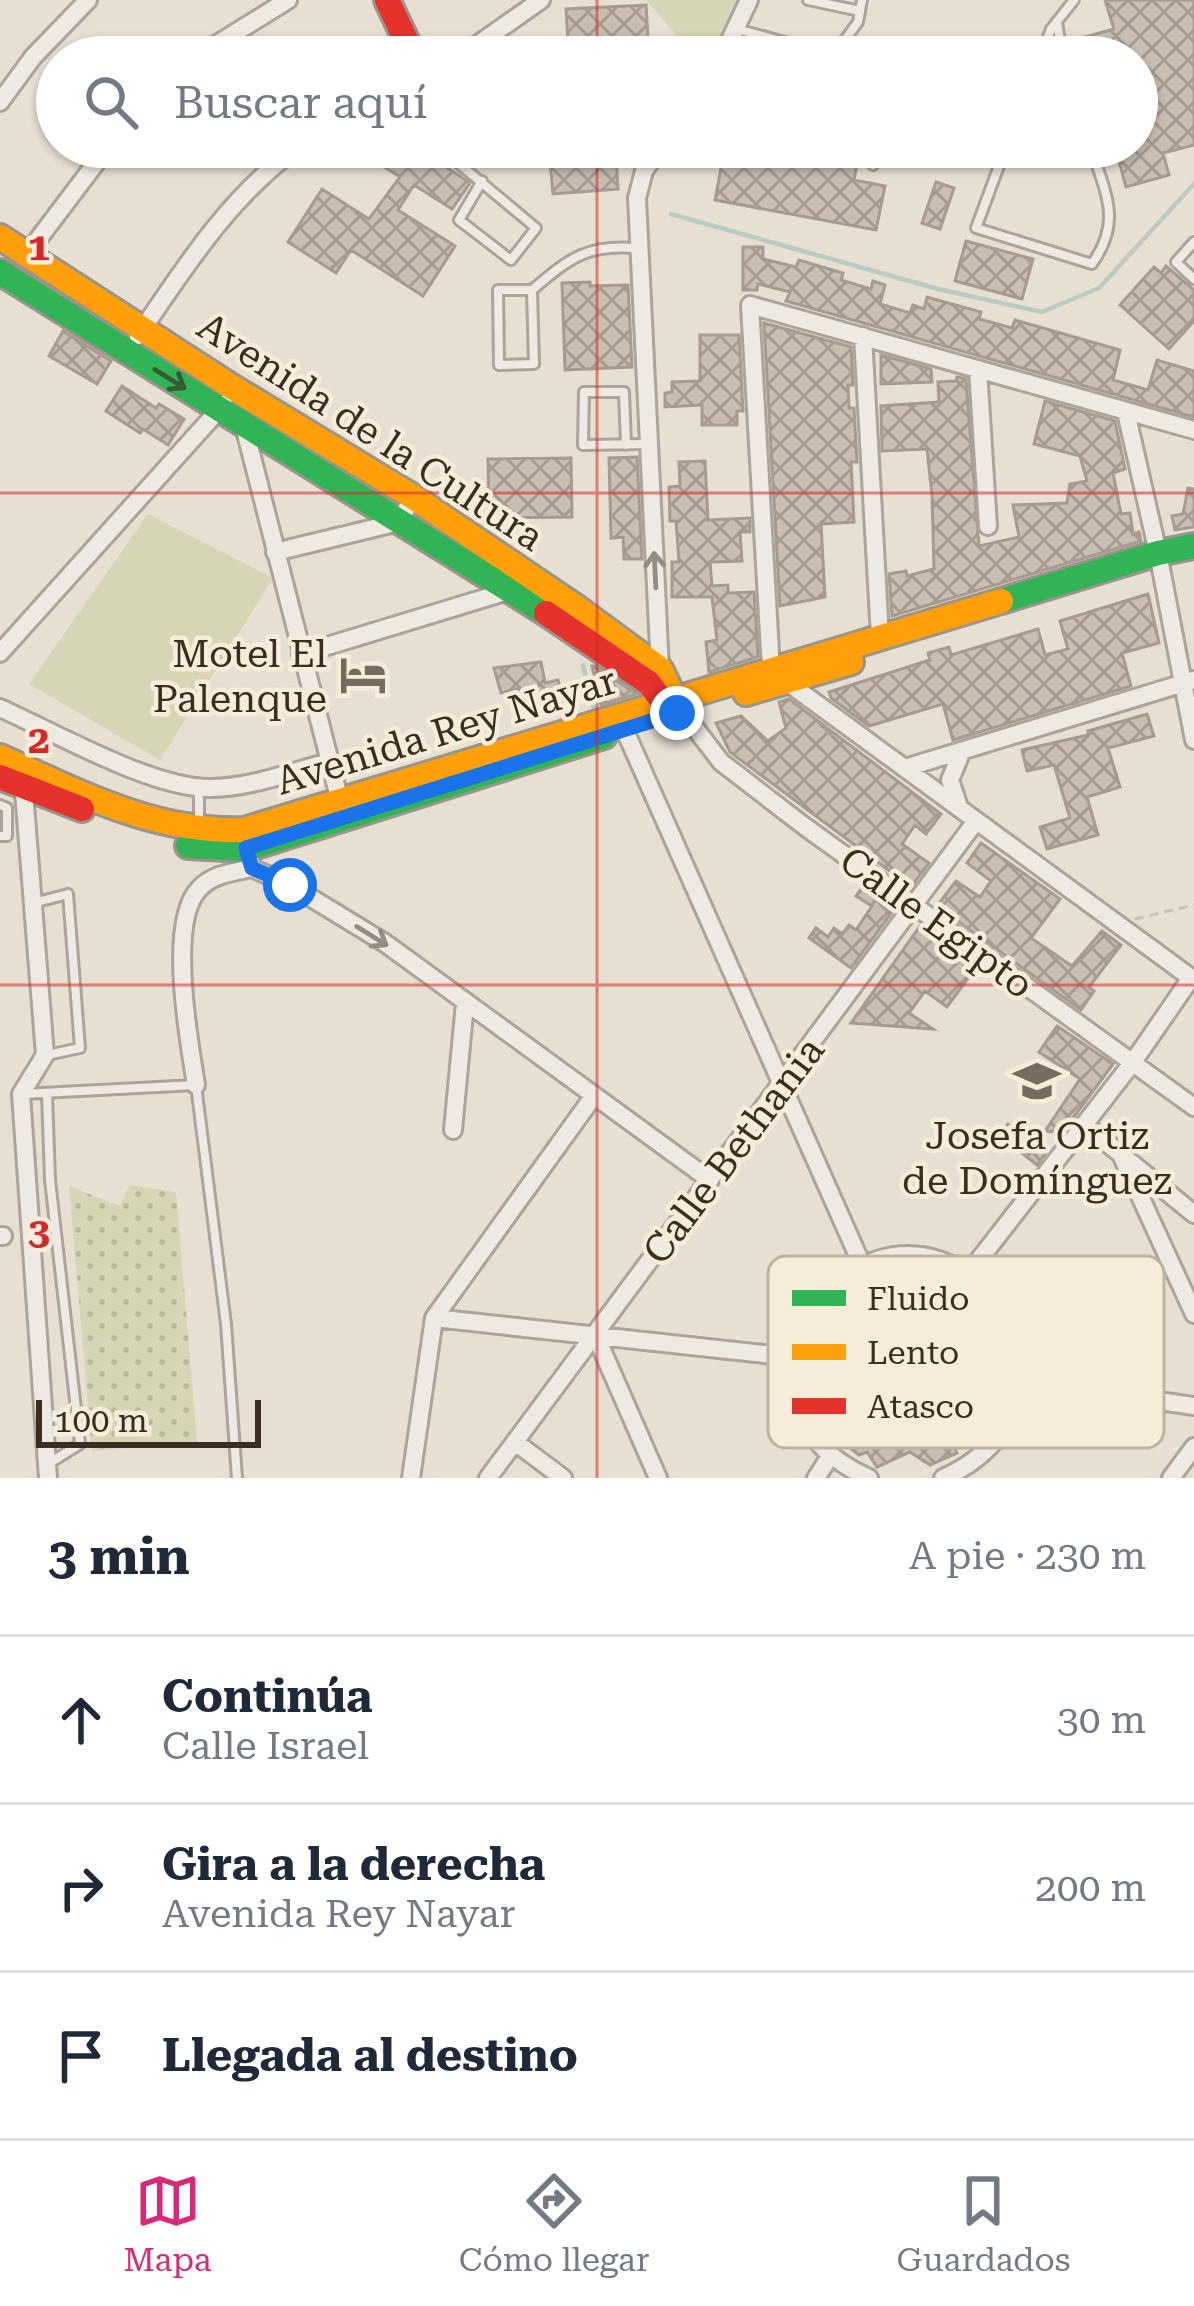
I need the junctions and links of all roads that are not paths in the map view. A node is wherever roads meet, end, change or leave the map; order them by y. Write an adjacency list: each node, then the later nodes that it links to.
1 (88, 0): 12 (street)
2 (288, 0): 13 (street)
3 (387, 0): 14 (main road)
4 (542, 0): 15 (street)
5 (749, 0): 11 (street)
6 (808, 0): 9 (lane)
7 (862, 0): 9 (lane)
8 (1074, 0): 10 (lane)
9 (860, 11): 18 (lane)
10 (1057, 22): 19 (lane); 20 (lane)
11 (736, 29): 16 (street); 17 (lane)
12 (53, 36)
13 (230, 36)
14 (404, 36)
15 (490, 36)
16 (733, 36)
17 (762, 36)
18 (849, 36)
19 (1050, 36)
20 (1059, 36)
21 (36, 54): 22 (street)
22 (0, 102)
23 (92, 168): 33 (street)
24 (270, 168): 37 (street)
25 (466, 168): 29 (lane)
26 (646, 168): 32 (street)
27 (998, 168): 28 (lane)
28 (1097, 168)
29 (482, 181): 29 (lane)
30 (0, 237): 33 (main road, Avenida de la Cultura)
31 (1194, 242): 35 (lane)
32 (639, 248): 36 (lane); 45 (street)
33 (27, 254): 37 (main road, Avenida de la Cultura)
34 (0, 272): 39 (main road, Avenida de la Cultura)
35 (1194, 279)
36 (532, 290): 36 (lane)
37 (143, 328): 39 (street); 41 (main road, Avenida de la Cultura)
38 (863, 336): 40 (street); 56 (street); 60 (street)
39 (127, 352): 43 (main road, Avenida de la Cultura, one-way to 43)
40 (978, 370): 42 (street); 49 (street)
41 (243, 393): 43 (street); 47 (main road, Avenida de la Cultura)
42 (1126, 412): 44 (street); 52 (street)
43 (231, 417): 48 (main road, Avenida de la Cultura); 51 (street); 58 (street)
44 (1194, 430)
45 (650, 444): 46 (lane); 62 (street, one-way to 45)
46 (626, 445): 46 (lane)
47 (413, 497): 48 (street); 54 (main road, Avenida de la Cultura)
48 (399, 523): 51 (street); 55 (main road, Avenida de la Cultura)
49 (988, 526)
50 (1194, 546): 52 (main road, Avenida Rey Nayar)
51 (275, 552): 59 (street)
52 (1160, 561): 53 (main road, Avenida Rey Nayar); 56 (main road, Avenida Rey Nayar); 60 (main road, Avenida Rey Nayar); 61 (street)
53 (1194, 562)
54 (514, 566): 55 (street); 57 (main road, Avenida de la Cultura)
55 (508, 591): 57 (main road, Avenida de la Cultura); 59 (street)
56 (880, 637): 60 (main road, Avenida Rey Nayar)
57 (619, 650): 62 (main road, Avenida de la Cultura)
58 (0, 653)
59 (302, 654): 67 (street)
60 (779, 675): 62 (main road, Avenida Rey Nayar); 68 (street)
61 (1188, 681): 65 (street); 66 (street)
62 (673, 701): 64 (main road, Avenida Rey Nayar); 79 (street, Calle Egipto)
63 (0, 708): 70 (street, Avenida Rey Nayar)
64 (622, 722): 73 (main road, Avenida Rey Nayar); 84 (street)
65 (1194, 740)
66 (963, 750): 68 (street); 72 (street)
67 (329, 762): 70 (street, Avenida Rey Nayar); 73 (street)
68 (905, 768): 72 (street)
69 (11, 772): 75 (main road, Avenida Rey Nayar); 77 (main road, Avenida Rey Nayar); 78 (street)
70 (199, 788): 75 (lane)
71 (0, 806): 76 (lane)
72 (961, 808): 74 (street)
73 (342, 809): 77 (main road, Avenida Rey Nayar)
74 (976, 821): 79 (street, Calle Bethania); 80 (street)
75 (199, 832): 77 (main road, Avenida Rey Nayar)
76 (0, 836)
77 (248, 849): 81 (street, one-way to 81); 85 (street)
78 (33, 903): 82 (street); 82 (lane)
79 (916, 907): 83 (street, Calle Egipto); 84 (street, Calle Bethania)
80 (1192, 979): 83 (street)
81 (465, 1003): 88 (street); 91 (street)
82 (45, 1055): 86 (street)
83 (1133, 1062): 89 (street, Calle Egipto); 90 (street)
84 (784, 1084): 93 (street, Calle Bethania); 95 (street)
85 (196, 1085): 87 (lane); 110 (lane)
86 (21, 1094): 87 (lane); 108 (street)
87 (47, 1094): 108 (lane)
88 (593, 1097): 93 (street); 98 (street)
89 (1194, 1107)
90 (1085, 1125): 92 (street); 96 (street)
91 (453, 1130)
92 (1123, 1159): 94 (street); 97 (street)
93 (710, 1180): 99 (street, Calle Bethania)
94 (1194, 1214)
95 (858, 1256)
96 (982, 1256)
97 (1194, 1315)
98 (434, 1318): 99 (street); 111 (street)
99 (595, 1334): 100 (street); 103 (street, Calle Bethania); 114 (street)
100 (768, 1354)
101 (1164, 1402): 102 (street)
102 (1194, 1406)
103 (515, 1442): 112 (street, Calle Bethania); 113 (street)
104 (1194, 1447): 117 (street)
105 (825, 1448): 107 (street)
106 (989, 1448): 109 (street)
107 (831, 1455): 115 (street); 116 (street)
108 (48, 1472)
109 (948, 1477)
110 (238, 1478)
111 (411, 1478)
112 (488, 1478)
113 (563, 1478)
114 (658, 1478)
115 (816, 1478)
116 (869, 1478)
117 (1171, 1478)

